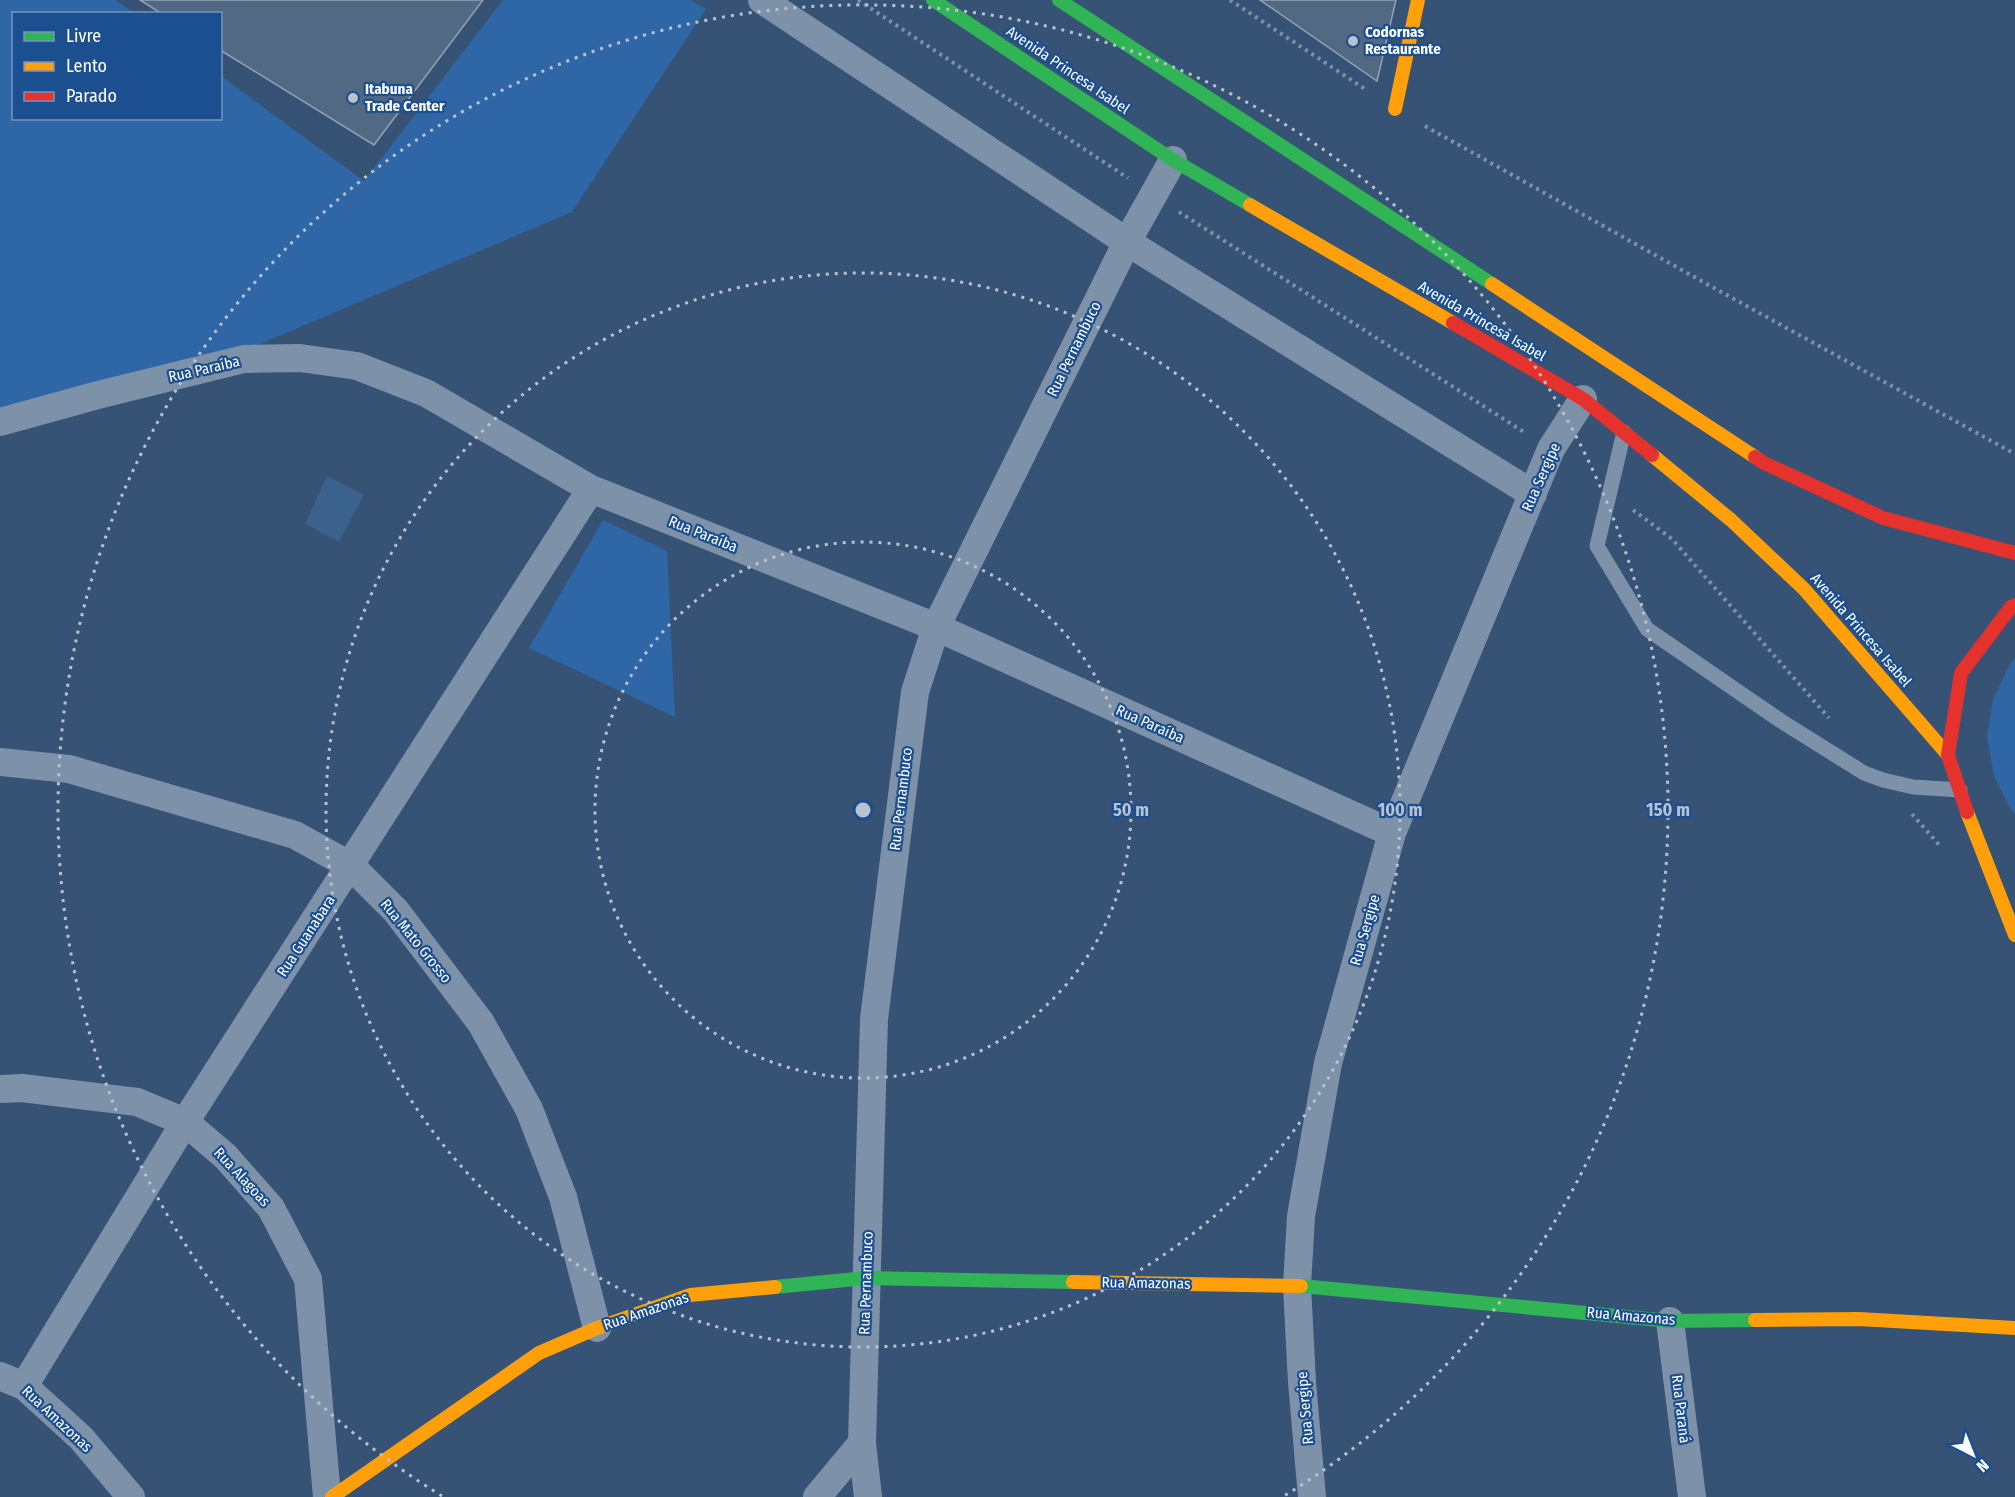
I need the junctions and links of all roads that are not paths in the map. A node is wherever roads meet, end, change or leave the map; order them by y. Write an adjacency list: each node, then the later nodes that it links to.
1 (762, 0): 7 (street)
2 (933, 0): 6 (main road, Avenida Princesa Isabel)
3 (1059, 0): 13 (main road)
4 (1418, 0): 5 (main road)
5 (1395, 109)
6 (1173, 160): 7 (street, Rua Pernambuco); 8 (main road, Avenida Princesa Isabel)
7 (1127, 242): 12 (street); 15 (street, Rua Pernambuco)
8 (1583, 399): 10 (main road, Avenida Princesa Isabel); 12 (street, Rua Sergipe)
9 (0, 422): 11 (street, Rua Paraíba)
10 (1624, 432): 16 (main road, Avenida Princesa Isabel); 18 (lane)
11 (591, 489): 15 (street, Rua Paraíba); 22 (street, Rua Guanabara)
12 (1533, 494): 20 (street, Rua Sergipe)
13 (2015, 553)
14 (2015, 605): 16 (main road)
15 (936, 627): 20 (street, Rua Paraíba); 26 (street, Rua Pernambuco)
16 (1948, 755): 18 (main road)
17 (0, 762): 22 (street, Rua Mato Grosso)
18 (1960, 790): 19 (main road)
19 (1972, 826): 21 (main road); 23 (main road)
20 (1392, 833): 27 (street, Rua Sergipe)
21 (2001, 856)
22 (351, 866): 25 (street, Rua Guanabara); 29 (street, Rua Mato Grosso)
23 (2015, 935)
24 (0, 1089): 25 (street, Rua Alagoas)
25 (186, 1122): 31 (street, Rua Guanabara); 34 (street, Rua Alagoas)
26 (866, 1278): 27 (main road, Rua Amazonas); 29 (main road, Rua Amazonas); 32 (street, Rua Pernambuco)
27 (1297, 1286): 28 (main road, Rua Amazonas); 38 (street, Rua Sergipe)
28 (1670, 1321): 30 (main road, Rua Amazonas); 39 (street, Rua Paraná)
29 (597, 1328): 35 (main road, Rua Amazonas)
30 (2015, 1328)
31 (12, 1381): 33 (street, Rua Amazonas)
32 (862, 1443): 36 (street); 37 (street, Rua Pernambuco)
33 (131, 1497)
34 (327, 1497)
35 (332, 1497)
36 (817, 1497)
37 (868, 1497)
38 (1312, 1497)
39 (1692, 1497)

